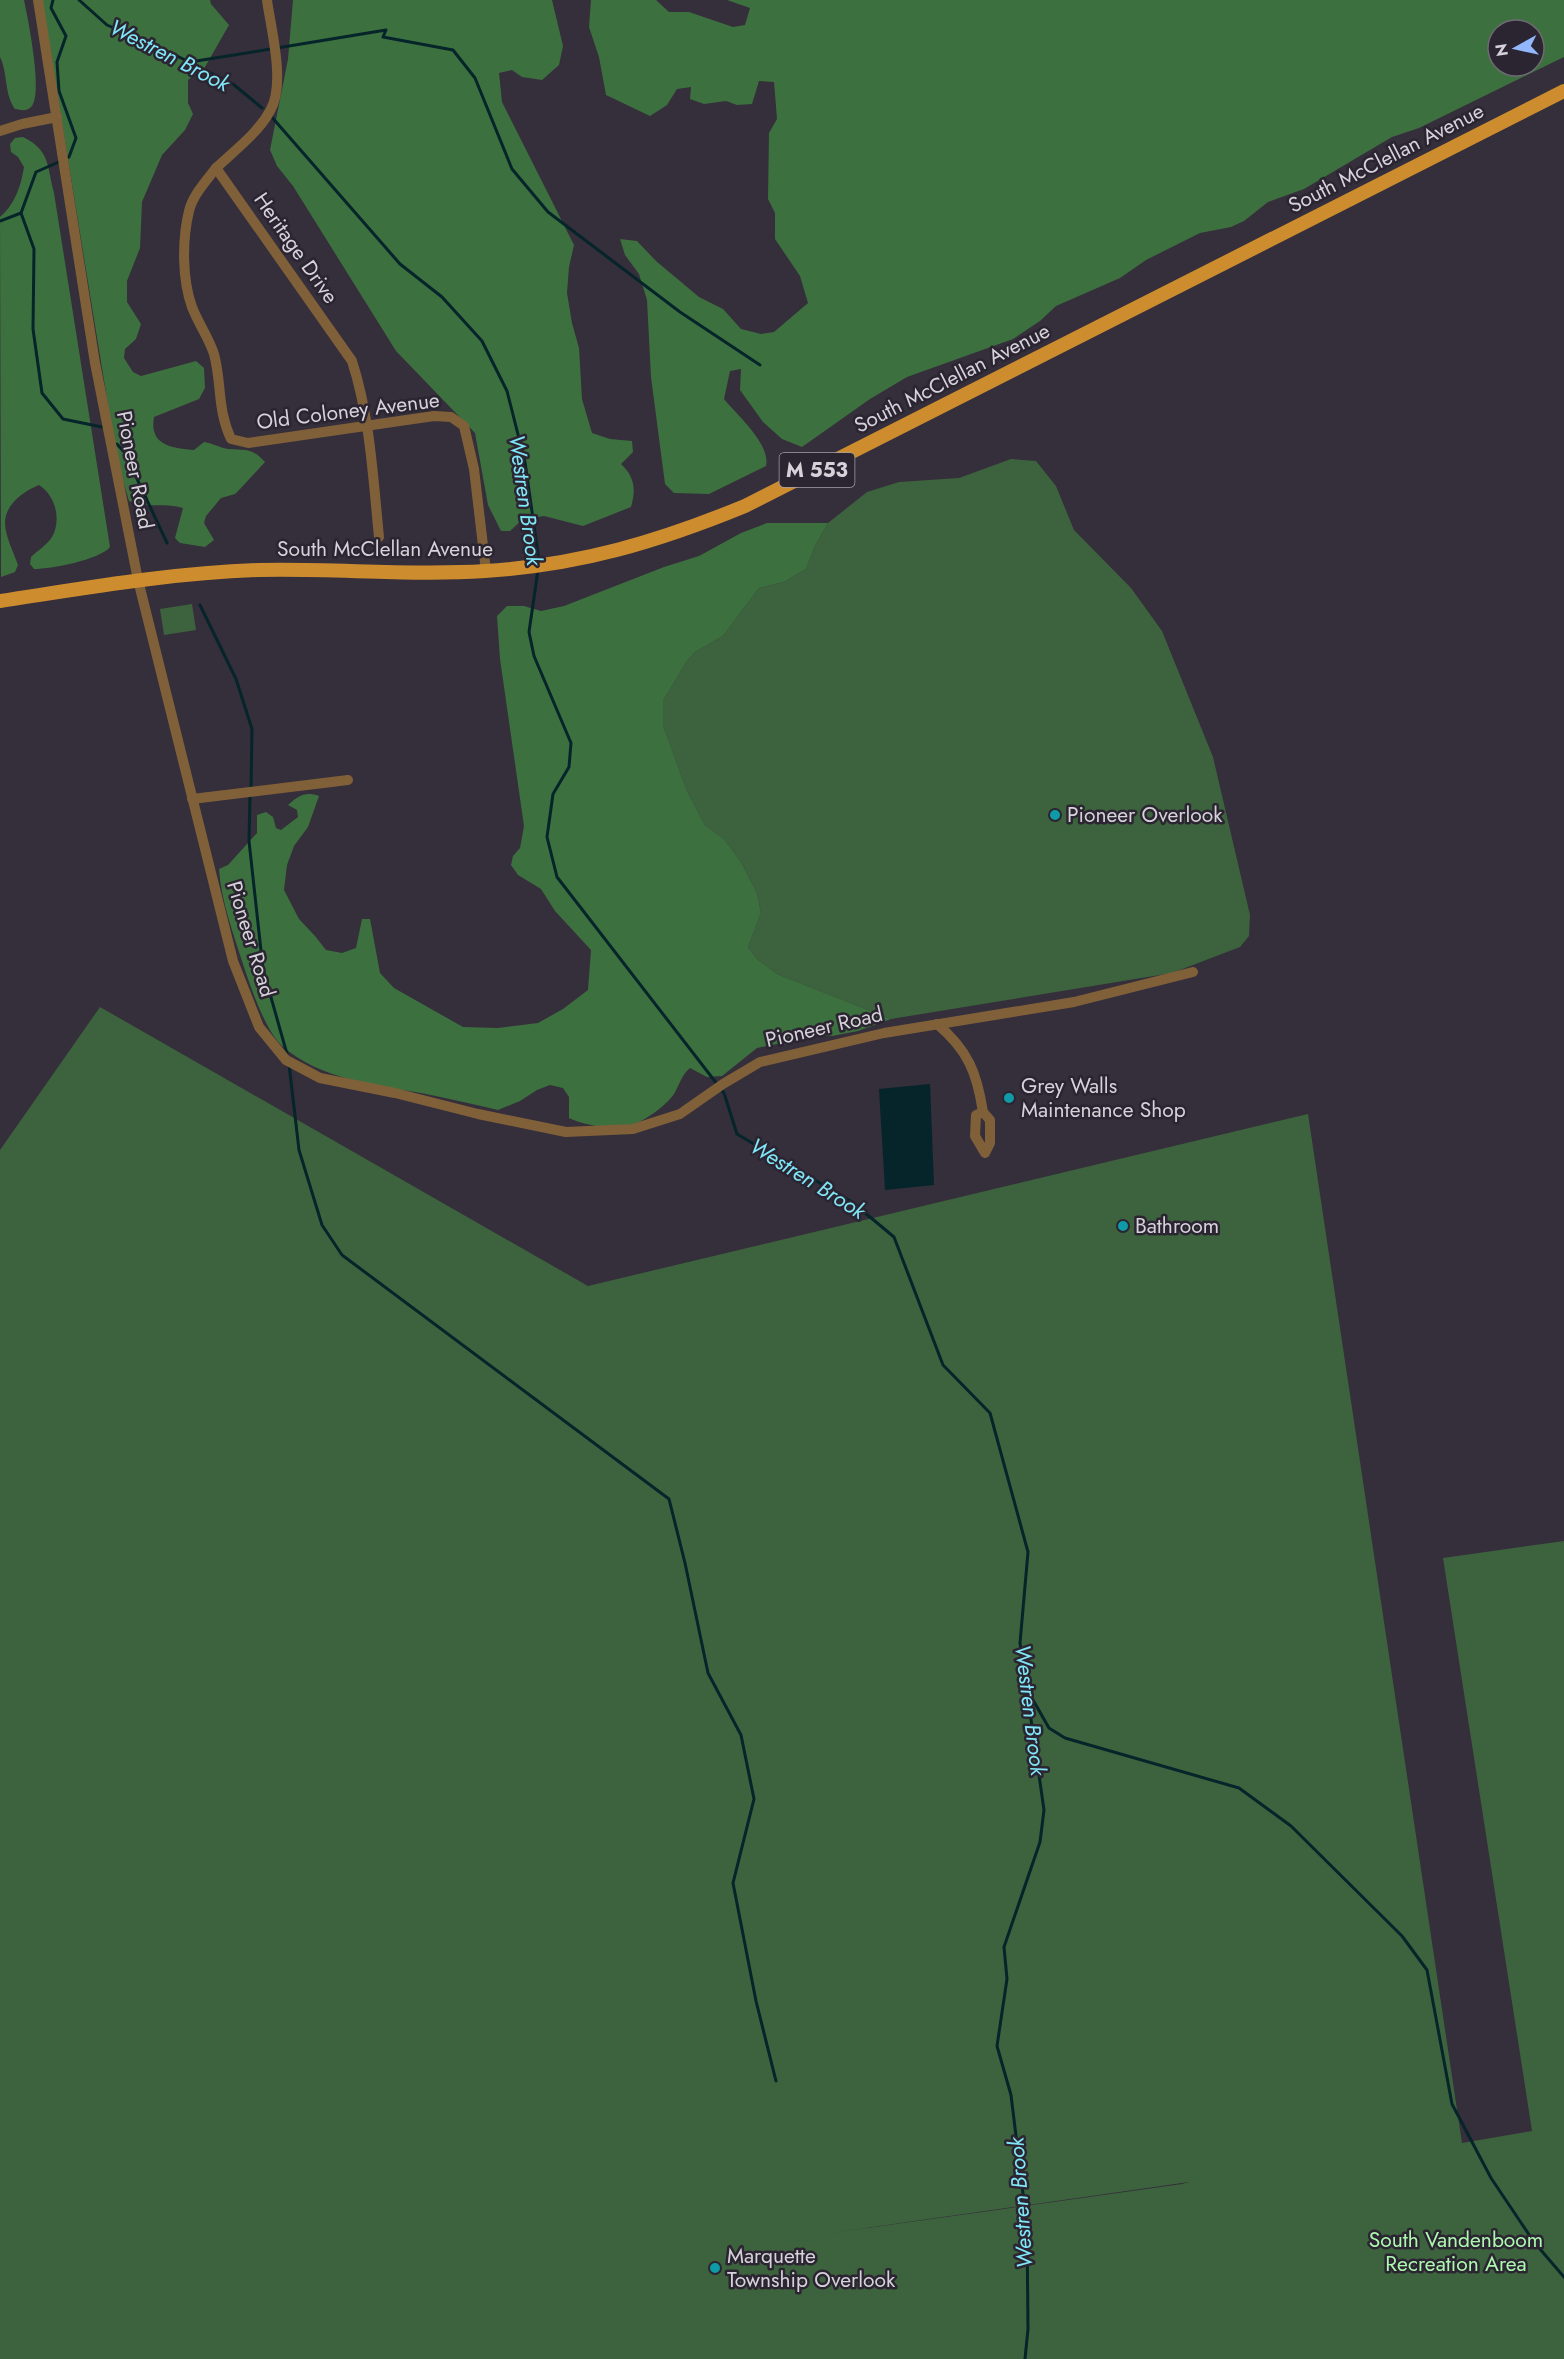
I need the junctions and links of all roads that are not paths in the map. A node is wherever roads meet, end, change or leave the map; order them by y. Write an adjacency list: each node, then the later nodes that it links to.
1 (38, 0): 4 (street, Pioneer Road)
2 (267, 0): 6 (street)
3 (1564, 91): 9 (main road, South McClellan Avenue / M 553)
4 (57, 117): 5 (street); 10 (street, Pioneer Road)
5 (0, 131)
6 (216, 168): 7 (street, Heritage Drive); 7 (street, Old Coloney Avenue)
7 (368, 425): 8 (street, Heritage Drive); 9 (street, Old Coloney Avenue)
8 (379, 537)
9 (486, 571): 10 (main road, South McClellan Avenue / M 553)
10 (138, 580): 11 (main road, South McClellan Avenue / M 553); 13 (street, Pioneer Road)
11 (0, 601)
12 (348, 780): 13 (street)
13 (192, 799): 15 (street, Pioneer Road)
14 (1193, 972): 15 (street, Pioneer Road)
15 (938, 1024): 16 (street)
16 (982, 1112)

